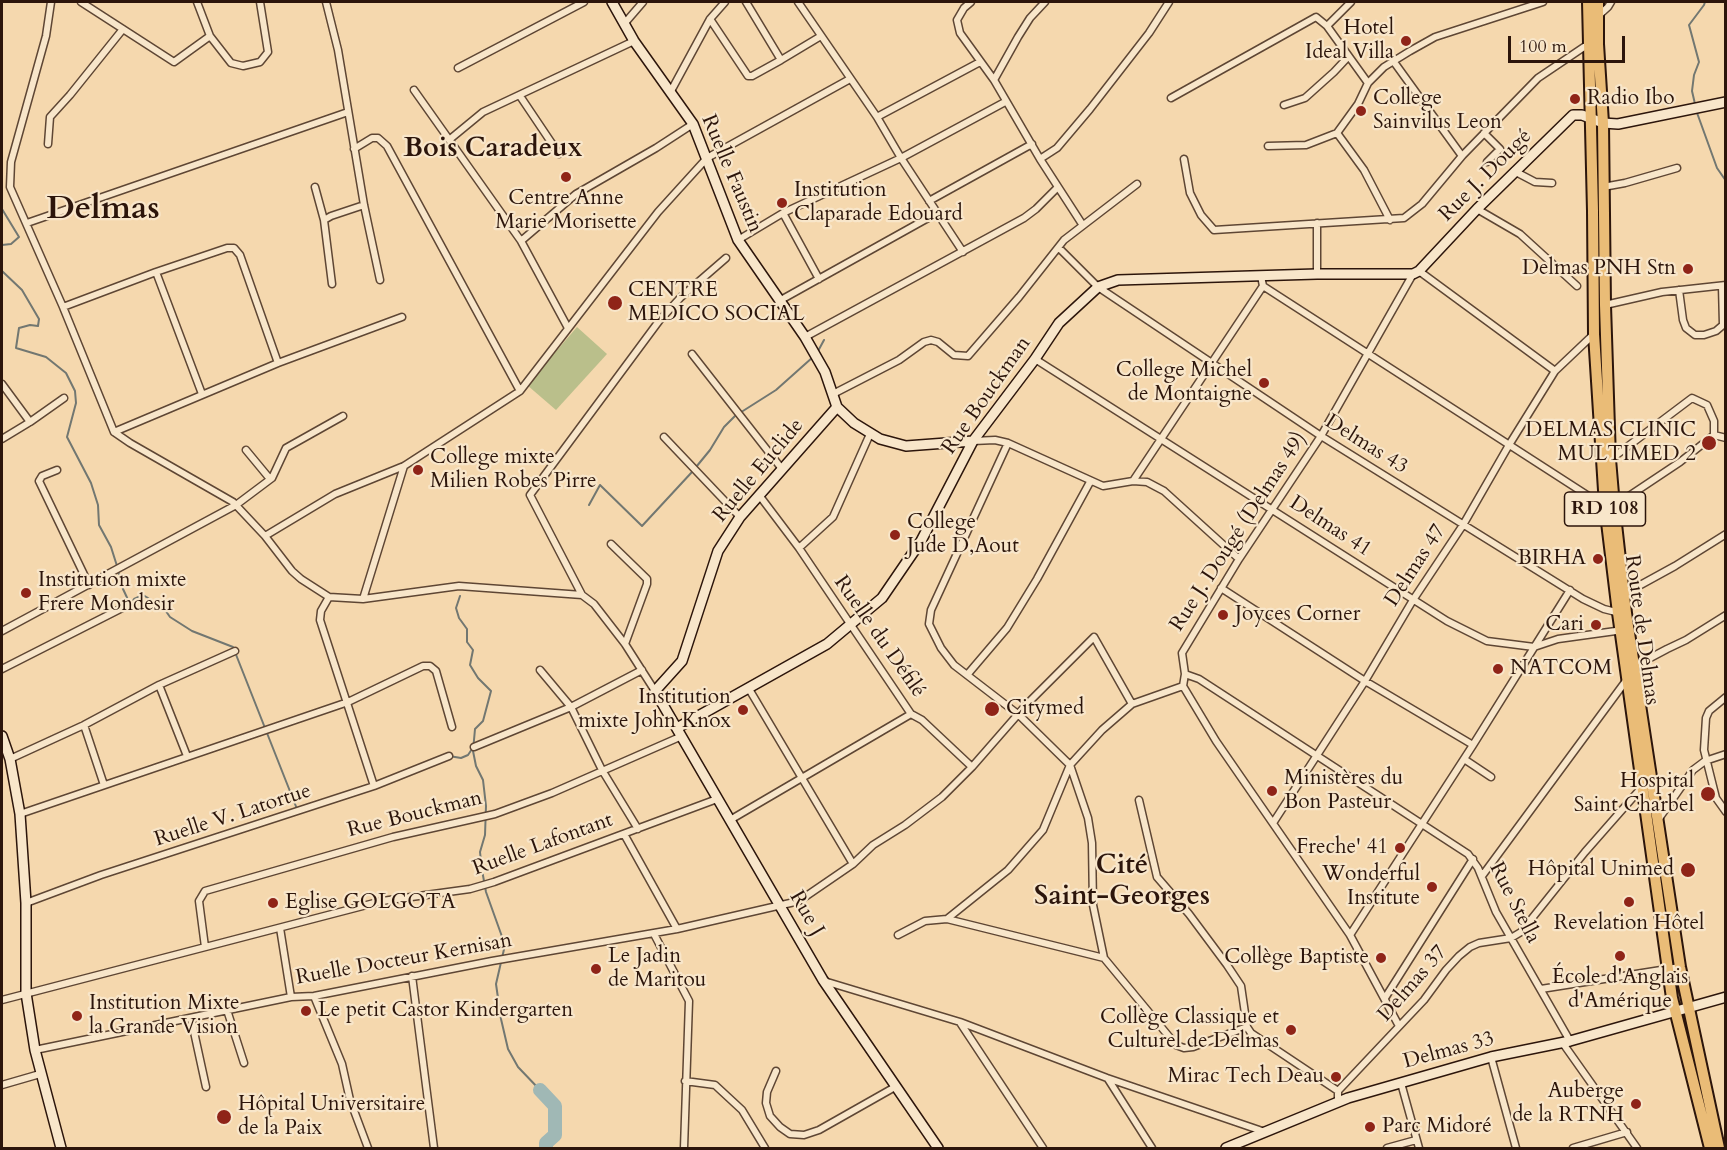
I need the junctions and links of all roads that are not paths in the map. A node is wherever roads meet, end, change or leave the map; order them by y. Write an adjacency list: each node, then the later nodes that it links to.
1 (51, 2): 77 (street)
2 (81, 2): 24 (street)
3 (197, 2): 25 (street)
4 (260, 2): 25 (street)
5 (326, 2): 44 (street)
6 (584, 2): 33 (street)
7 (612, 2): 22 (street, Ruelle Faustin)
8 (644, 2): 22 (street)
9 (725, 2): 21 (street)
10 (746, 2): 30 (street)
11 (798, 2): 26 (street)
12 (971, 2): 31 (street)
13 (1045, 2): 35 (street)
14 (1169, 2): 60 (street)
15 (1351, 2): 23 (street)
16 (1544, 2): 32 (street)
17 (1588, 2): 28 (main road, Route de Delmas / RD 108)
18 (1598, 2): 20 (main road, Route de Delmas / RD 108)
19 (1611, 2): 20 (street)
20 (1598, 16): 28 (main road, Route de Delmas / RD 108)
21 (710, 19): 30 (street); 38 (street)
22 (624, 24): 27 (street, Ruelle Faustin)
23 (1327, 26): 29 (street); 40 (street)
24 (123, 29): 25 (street); 52 (street)
25 (210, 36)
26 (821, 36): 30 (street); 34 (street)
27 (634, 41): 38 (street, Ruelle Faustin); 39 (street)
28 (1594, 45): 46 (main road, Route de Delmas / RD 108); 47 (main road, Route de Delmas / RD 108); 50 (street)
29 (1348, 57): 36 (street); 43 (street)
30 (781, 60)
31 (980, 62): 35 (street); 45 (street)
32 (1394, 62): 36 (street); 57 (street)
33 (458, 68)
34 (850, 79): 45 (street); 58 (street)
35 (994, 80): 41 (street)
36 (1368, 83): 49 (street)
37 (414, 90): 51 (street)
38 (671, 91): 48 (street, Ruelle Faustin)
39 (520, 96): 51 (street); 56 (street)
40 (1171, 98)
41 (1005, 102): 53 (street); 59 (street)
42 (1725, 102): 47 (street)
43 (1284, 105)
44 (348, 112): 55 (street); 77 (street)
45 (877, 117): 59 (street)
46 (1590, 117): 47 (street); 64 (street, Rue J. Dougé); 102 (main road, Route de Delmas / RD 108)
47 (1603, 123): 69 (main road, Route de Delmas / RD 108)
48 (693, 124): 58 (street, Ruelle Faustin); 81 (street)
49 (1337, 133): 54 (street); 76 (street)
50 (1484, 133): 57 (street); 62 (street)
51 (449, 140): 81 (street)
52 (48, 144)
53 (1032, 144): 60 (street); 70 (street)
54 (1268, 146)
55 (354, 149): 71 (street); 111 (street)
56 (559, 154)
57 (1462, 156): 76 (street)
58 (706, 158): 80 (street, Ruelle Faustin); 101 (street)
59 (901, 158): 70 (street); 73 (street)
60 (1040, 159): 68 (street)
61 (1184, 159): 79 (street)
62 (1487, 162)
63 (1677, 168): 69 (street)
64 (1514, 171): 65 (street); 72 (street, Rue J. Dougé)
65 (1552, 183)
66 (1137, 184): 78 (street)
67 (315, 187): 75 (street)
68 (1058, 187): 78 (street); 83 (street)
69 (1603, 187): 98 (main road, Route de Delmas / RD 108)
70 (929, 201): 74 (street)
71 (364, 205): 75 (street); 90 (street)
72 (1476, 209): 86 (street, Rue J. Dougé); 93 (street)
73 (783, 213): 80 (street); 89 (street)
74 (937, 213): 83 (street); 89 (street)
75 (324, 220): 91 (street)
76 (1390, 220): 79 (street)
77 (27, 223): 99 (street)
78 (1082, 224): 82 (street)
79 (1317, 224): 87 (street)
80 (738, 240): 97 (street, Ruelle Faustin)
81 (521, 241): 101 (street)
82 (1059, 248): 95 (street, Delmas 43); 113 (street)
83 (963, 252): 103 (street)
84 (726, 258): 152 (street)
85 (156, 272): 99 (street); 107 (street); 112 (street)
86 (1416, 272): 87 (street, Rue Bouckman); 105 (street, Rue J. Dougé (Delmas 49)); 109 (street)
87 (1317, 274): 88 (street, Rue Bouckman)
88 (1261, 276): 92 (street); 95 (street, Rue Bouckman)
89 (819, 279): 97 (street)
90 (380, 280)
91 (332, 284)
92 (1263, 286): 105 (street); 108 (street)
93 (1577, 286)
94 (1724, 286): 96 (street); 96 (street)
95 (1098, 287): 106 (street, Rue Bouckman); 108 (street, Delmas 43)
96 (1679, 290): 98 (street)
97 (779, 301): 103 (street, Ruelle Faustin)
98 (1605, 305): 130 (main road, Route de Delmas / RD 108)
99 (63, 307): 118 (street)
100 (402, 317): 107 (street)
101 (568, 328): 111 (street)
102 (1594, 334): 109 (street, Delmas 47); 139 (main road, Route de Delmas / RD 108)
103 (805, 337): 113 (street, Ruelle Faustin)
104 (692, 354): 132 (street)
105 (1367, 354): 121 (street, Rue J. Dougé (Delmas 49)); 128 (street)
106 (1035, 359): 125 (street, Delmas 41); 126 (street, Rue Bouckman)
107 (278, 363): 112 (street)
108 (1212, 365): 121 (street, Delmas 43); 125 (street)
109 (1556, 371): 128 (street, Delmas 47)
110 (2, 384): 117 (street)
111 (520, 391): 131 (street)
112 (202, 394): 118 (street)
113 (833, 394): 115 (street, Ruelle Faustin)
114 (64, 398): 117 (street)
115 (837, 407): 119 (street); 132 (street, Ruelle Euclide)
116 (343, 416): 134 (street)
117 (30, 422): 124 (street)
118 (114, 432): 138 (street)
119 (870, 434): 126 (street); 146 (street)
120 (1714, 435): 123 (street); 130 (street); 139 (street)
121 (1321, 436): 140 (street, Rue J. Dougé (Delmas 49)); 142 (street, Delmas 43)
122 (664, 437): 141 (street)
123 (1725, 438)
124 (2, 439)
125 (1161, 439): 135 (street); 140 (street, Delmas 41)
126 (973, 441): 127 (street); 159 (street, Rue Bouckman)
127 (1008, 443): 136 (street); 170 (street)
128 (1509, 445): 139 (street); 142 (street, Delmas 47)
129 (246, 450): 134 (street)
130 (1610, 459): 139 (main road, Route de Delmas / RD 108)
131 (404, 466): 144 (street); 154 (street)
132 (782, 469): 137 (street, Ruelle Euclide)
133 (57, 470): 148 (street)
134 (270, 479): 138 (street)
135 (1133, 481): 136 (street); 147 (street)
136 (1090, 482): 170 (street)
137 (759, 495): 141 (street, Ruelle Euclide); 146 (street, Ruelle du Défilé)
138 (235, 503): 144 (street); 148 (street)
139 (1610, 506): 151 (main road, Route de Delmas / RD 108); 157 (main road, Route de Delmas / RD 108)
140 (1272, 509): 147 (street, Rue J. Dougé (Delmas 49)); 155 (street, Delmas 41)
141 (740, 517): 176 (street, Ruelle Euclide)
142 (1462, 525): 150 (street, Delmas 43); 155 (street, Delmas 47)
143 (1725, 534): 151 (street)
144 (265, 536): 153 (street)
145 (611, 544): 162 (street)
146 (799, 548): 159 (street, Ruelle du Défilé)
147 (1239, 559): 149 (street, Rue J. Dougé (Delmas 49))
148 (89, 585): 161 (street)
149 (1221, 588): 169 (street, Rue J. Dougé (Delmas 49)); 172 (street)
150 (1570, 590): 157 (street, Delmas 43); 163 (street)
151 (1624, 594): 157 (main road, Route de Delmas / RD 108)
152 (582, 595): 154 (street); 162 (street)
153 (328, 597): 154 (street); 178 (street)
154 (363, 599)
155 (1413, 600): 163 (street, Delmas 41); 172 (street, Delmas 47)
156 (130, 603): 166 (street)
157 (1622, 613): 160 (main road, Route de Delmas / RD 108)
158 (1725, 615): 165 (street)
159 (850, 626): 175 (street, Rue Bouckman); 181 (street, Ruelle du Défilé)
160 (1625, 629): 163 (street, Delmas 41); 165 (main road, Route de Delmas / RD 108); 171 (main road, Route de Delmas / RD 108)
161 (2, 631)
162 (625, 644): 168 (street)
163 (1534, 647): 187 (street)
164 (235, 651): 173 (street)
165 (1635, 666): 171 (street); 203 (main road, Route de Delmas / RD 108)
166 (2, 669)
167 (540, 670): 180 (street)
168 (642, 670): 176 (street); 180 (street)
169 (1185, 674): 174 (street, Rue J. Dougé (Delmas 49)); 192 (street, Rue Stella)
170 (967, 675): 182 (street)
171 (1628, 677): 203 (main road, Route de Delmas / RD 108); 216 (street)
172 (1365, 681): 187 (street); 192 (street, Delmas 47)
173 (159, 685): 183 (street); 190 (street)
174 (1183, 687): 179 (street); 210 (street)
175 (749, 689): 185 (street, Rue Bouckman); 200 (street)
176 (655, 690): 185 (street, Rue J)
177 (1725, 697): 195 (street)
178 (348, 702): 184 (street); 190 (street); 202 (street)
179 (1132, 704): 182 (street); 196 (street)
180 (571, 707): 188 (street); 198 (street)
181 (911, 714): 197 (street, Ruelle du Défilé); 200 (street)
182 (1019, 715): 196 (street); 197 (street)
183 (84, 724): 193 (street); 201 (street)
184 (452, 727)
185 (680, 732): 198 (street, Rue Bouckman); 204 (street, Rue J)
186 (2, 736): 193 (street)
187 (1473, 745): 194 (street)
188 (474, 747)
189 (1725, 754): 195 (street)
190 (187, 756): 201 (street)
191 (449, 756): 202 (street, Ruelle V. Latortue)
192 (1317, 757): 210 (street, Delmas 47); 211 (street, Rue Stella)
193 (10, 759): 207 (street)
194 (1464, 759): 199 (street); 211 (street)
195 (1706, 761): 206 (street); 209 (street)
196 (1070, 765): 219 (street); 227 (street)
197 (972, 767): 215 (street)
198 (602, 770): 212 (street); 226 (street, Rue Bouckman)
199 (1491, 777)
200 (800, 778): 208 (street); 215 (street)
201 (104, 785): 207 (street)
202 (374, 786): 217 (street, Ruelle V. Latortue)
203 (1647, 786): 209 (main road, Route de Delmas / RD 108); 225 (street); 229 (main road, Route de Delmas / RD 108)
204 (717, 799): 208 (street, Rue J); 212 (street, Ruelle Lafontant)
205 (1139, 800): 249 (street)
206 (1725, 812)
207 (20, 814): 217 (street)
208 (730, 820): 218 (street, Rue J)
209 (1657, 820): 228 (main road, Route de Delmas / RD 108)
210 (1273, 823): 224 (street)
211 (1423, 824): 214 (street, Rue Stella); 224 (street)
212 (638, 829): 213 (street, Ruelle Lafontant)
213 (624, 834): 220 (street, Ruelle Lafontant); 221 (street)
214 (1473, 860): 216 (street, Rue Stella); 237 (street)
215 (853, 864): 218 (street)
216 (1482, 876): 225 (street, Rue Stella)
217 (26, 903): 233 (street)
218 (780, 906): 221 (street, Ruelle Docteur Kernisan); 231 (street, Rue J)
219 (947, 919): 223 (street); 227 (street)
220 (280, 928): 226 (street, Ruelle Lafontant); 235 (street)
221 (677, 929): 222 (street, Ruelle Docteur Kernisan)
222 (654, 934): 230 (street, Ruelle Docteur Kernisan); 257 (street)
223 (898, 935)
224 (1350, 936): 237 (street)
225 (1511, 938): 232 (street, Rue Stella); 248 (street, Delmas 37)
226 (205, 947): 233 (street, Ruelle Lafontant)
227 (1104, 958): 249 (street)
228 (1680, 967): 229 (street); 240 (main road, Route de Delmas / RD 108)
229 (1669, 969): 232 (street); 238 (main road, Route de Delmas / RD 108)
230 (412, 976): 234 (street, Ruelle Docteur Kernisan); 269 (street)
231 (823, 981): 247 (street); 261 (street, Rue J)
232 (1541, 989): 250 (street, Rue Stella)
233 (26, 993): 239 (street, Ruelle Lafontant); 251 (street)
234 (315, 996): 235 (street, Ruelle Docteur Kernisan); 268 (street)
235 (291, 997): 242 (street, Ruelle Docteur Kernisan)
236 (1725, 997): 241 (street, Delmas 33)
237 (1384, 998): 248 (street)
238 (1672, 998): 243 (main road, Route de Delmas / RD 108); 244 (street)
239 (2, 1000)
240 (1687, 1004): 241 (street, Delmas 33); 243 (street, Delmas 33); 246 (main road, Route de Delmas / RD 108)
241 (1705, 1004): 246 (street)
242 (227, 1010): 245 (street, Ruelle Docteur Kernisan); 253 (street)
243 (1675, 1013): 244 (street, Delmas 33); 281 (main road, Route de Delmas / RD 108)
244 (1656, 1017): 250 (street, Delmas 33)
245 (191, 1018): 251 (street, Ruelle Docteur Kernisan); 260 (street)
246 (1691, 1021): 282 (main road, Route de Delmas / RD 108)
247 (960, 1022): 256 (street); 273 (street)
248 (1399, 1026): 262 (street, Delmas 37)
249 (1248, 1027): 262 (street)
250 (1566, 1041): 252 (street, Delmas 33); 265 (street, Rue Stella)
251 (35, 1050): 255 (street)
252 (1491, 1057): 258 (street, Delmas 33); 278 (street)
253 (244, 1063)
254 (776, 1071): 261 (street)
255 (40, 1074): 259 (street); 267 (street)
256 (1107, 1078): 264 (street); 274 (street)
257 (685, 1081): 270 (street); 271 (street)
258 (1401, 1083): 263 (street, Delmas 33); 266 (street)
259 (2, 1085)
260 (206, 1087)
261 (895, 1087): 272 (street, Rue J)
262 (1338, 1091): 263 (street)
263 (1338, 1102): 264 (street, Delmas 33)
264 (1264, 1132): 275 (street, Delmas 33)
265 (1627, 1132): 279 (street); 280 (street, Rue Stella)
266 (1416, 1140): 276 (street); 277 (street)
267 (61, 1149)
268 (368, 1149)
269 (434, 1149)
270 (684, 1149)
271 (765, 1149)
272 (938, 1149)
273 (1043, 1149)
274 (1152, 1149)
275 (1226, 1149)
276 (1388, 1149)
277 (1419, 1149)
278 (1516, 1149)
279 (1573, 1149)
280 (1637, 1149)
281 (1710, 1149)
282 (1719, 1149)

